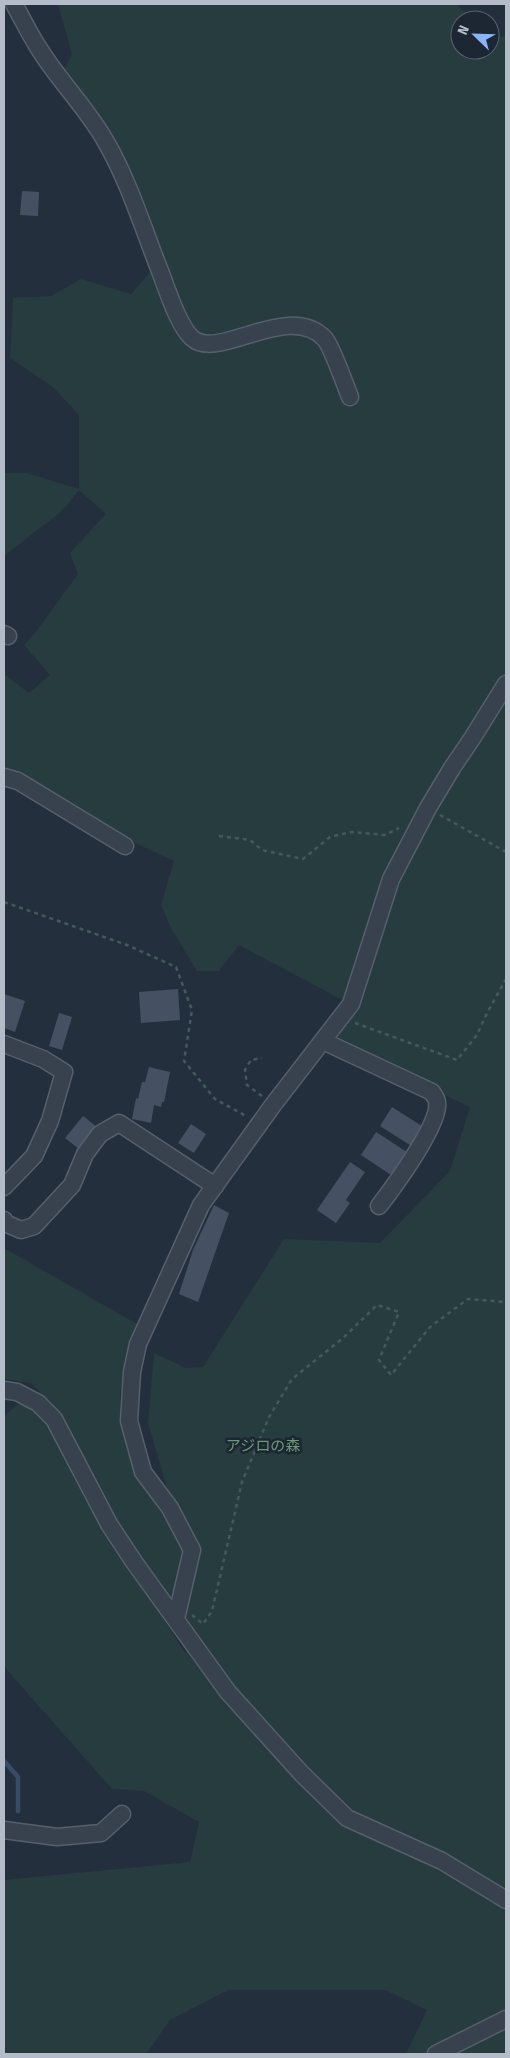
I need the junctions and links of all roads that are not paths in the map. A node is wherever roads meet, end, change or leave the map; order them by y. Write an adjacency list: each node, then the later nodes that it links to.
1 (14, 4): 2 (street)
2 (350, 397)
3 (506, 684): 6 (street)
4 (4, 777): 5 (street)
5 (125, 846)
6 (323, 1042): 8 (street); 10 (street)
7 (4, 1044): 9 (street)
8 (215, 1186): 11 (street); 13 (street)
9 (4, 1187)
10 (378, 1206)
11 (4, 1220)
12 (4, 1390): 13 (street)
13 (176, 1619): 16 (street)
14 (122, 1814): 15 (street)
15 (4, 1830)
16 (506, 1900)
17 (506, 2019): 18 (street)
18 (436, 2054)

